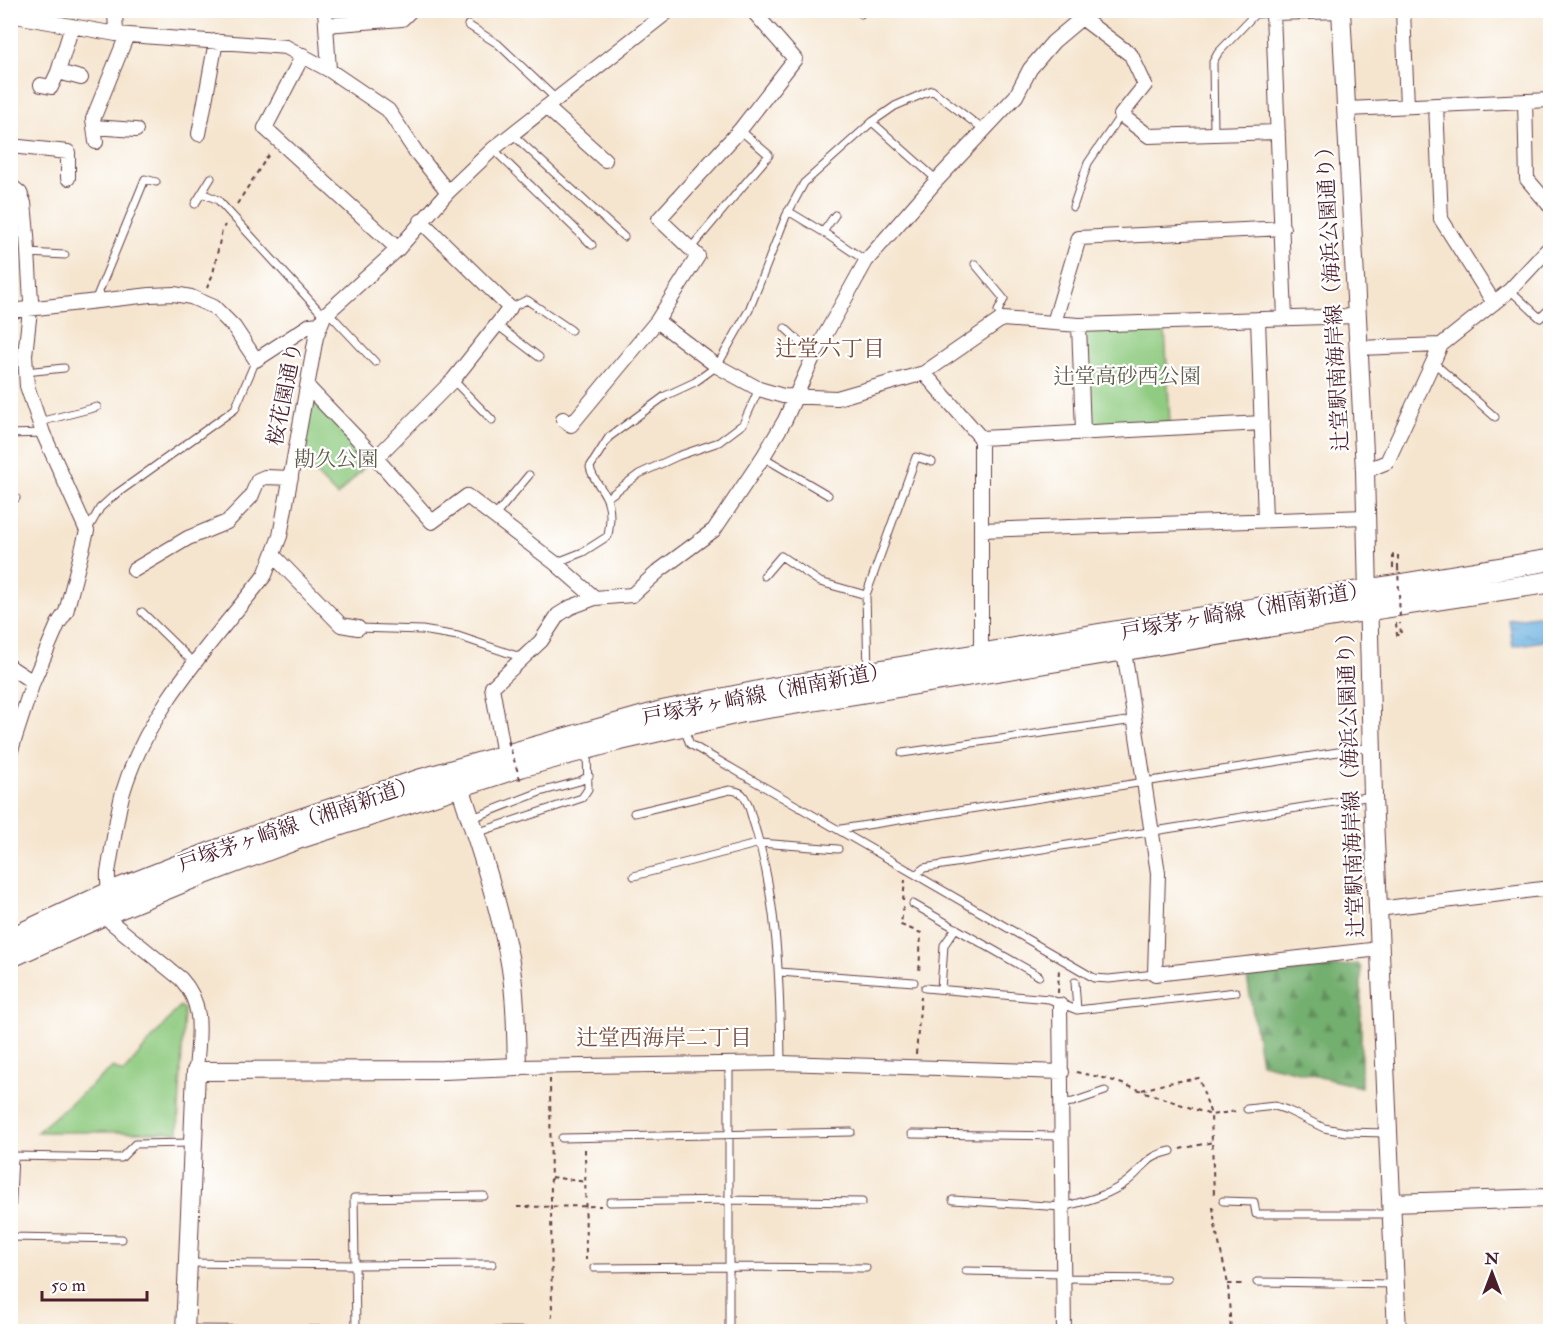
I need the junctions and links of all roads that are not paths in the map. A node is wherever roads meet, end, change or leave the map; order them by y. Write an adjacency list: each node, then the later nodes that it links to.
1 (115, 10): 14 (street)
2 (325, 10): 11 (street)
3 (411, 10): 11 (street)
4 (752, 10): 31 (street)
5 (1403, 10): 25 (street)
6 (1341, 11): 8 (street); 26 (street, 辻堂駅南海岸線（海浜公園通り）)
7 (666, 12): 23 (street)
8 (1273, 13): 33 (street); 35 (lane)
9 (10, 15): 13 (street)
10 (1087, 15): 27 (street); 32 (street)
11 (326, 25): 17 (street)
12 (468, 25): 23 (lane)
13 (72, 26): 14 (street); 18 (street)
14 (122, 34): 15 (street); 29 (street)
15 (216, 41): 16 (street); 36 (street)
16 (303, 55): 17 (street); 61 (street)
17 (330, 70): 46 (street)
18 (58, 72): 19 (street); 20 (street)
19 (81, 78)
20 (41, 84)
21 (1551, 100): 22 (street)
22 (1525, 101): 24 (street); 49 (street)
23 (551, 103): 34 (street); 40 (street)
24 (1436, 105): 25 (street); 69 (street)
25 (1407, 106): 26 (street)
26 (1347, 109): 74 (street, 辻堂駅南海岸線（海浜公園通り）)
27 (1121, 115): 35 (street); 50 (lane)
28 (872, 122): 32 (lane); 43 (lane); 51 (lane)
29 (94, 127): 30 (street); 37 (street)
30 (135, 130)
31 (740, 130): 62 (lane); 62 (street)
32 (985, 131): 43 (street)
33 (1278, 132): 35 (street); 54 (street)
34 (511, 133): 39 (street); 58 (lane)
35 (1214, 133)
36 (198, 134)
37 (96, 142)
38 (10, 146): 41 (street)
39 (493, 149): 46 (street); 59 (lane)
40 (604, 160)
41 (68, 178)
42 (211, 178): 47 (lane)
43 (937, 180): 65 (street)
44 (156, 182): 68 (lane)
45 (10, 185): 57 (street)
46 (448, 192): 53 (street)
47 (202, 193): 48 (lane); 75 (lane)
48 (195, 204)
49 (1551, 206)
50 (1073, 207)
51 (788, 211): 56 (lane); 92 (lane)
52 (835, 215): 56 (lane)
53 (421, 221): 61 (street); 71 (street)
54 (1283, 228): 76 (street); 80 (street)
55 (10, 231): 57 (lane)
56 (824, 232): 65 (lane)
57 (27, 235): 63 (street)
58 (624, 237)
59 (592, 245)
60 (1551, 247): 67 (street)
61 (398, 249): 75 (street)
62 (690, 249): 79 (street)
63 (28, 253): 64 (lane); 70 (street)
64 (65, 255)
65 (866, 261): 87 (street)
66 (975, 264): 77 (lane)
67 (1510, 290): 69 (street); 72 (lane)
68 (95, 301): 70 (street); 89 (street)
69 (1494, 303): 85 (street)
70 (30, 308): 73 (street); 94 (street)
71 (510, 308): 81 (street); 84 (lane)
72 (1551, 308)
73 (10, 311)
74 (1356, 316): 76 (street); 86 (street, 辻堂駅南海岸線（海浜公園通り）)
75 (324, 318): 89 (street); 90 (lane); 97 (street, 桜花園通り)
76 (1285, 318): 78 (street)
77 (1002, 319): 80 (street); 95 (street)
78 (1258, 319): 82 (street); 104 (street)
79 (657, 321): 92 (street); 102 (street)
80 (1054, 323): 82 (street)
81 (497, 325): 88 (lane); 96 (street)
82 (1079, 325): 106 (street)
83 (785, 328): 87 (lane)
84 (571, 330)
85 (1441, 345): 86 (street); 91 (street)
86 (1358, 348): 112 (street, 辻堂駅南海岸線（海浜公園通り）)
87 (814, 355): 99 (street)
88 (539, 357)
89 (256, 360): 121 (lane)
90 (375, 362)
91 (1433, 362): 101 (lane); 112 (street)
92 (717, 366): 98 (street); 116 (lane)
93 (63, 368): 94 (lane)
94 (25, 372): 105 (street)
95 (924, 374): 99 (street); 108 (street)
96 (453, 381): 103 (lane); 110 (street)
97 (307, 386): 110 (street); 114 (street, 桜花園通り)
98 (759, 389): 99 (street); 116 (lane)
99 (796, 396): 109 (street)
100 (97, 407): 105 (lane)
101 (1495, 417)
102 (563, 419)
103 (492, 420)
104 (1262, 423): 106 (street); 119 (street)
105 (41, 427): 107 (lane); 121 (street)
106 (1083, 432): 108 (street)
107 (10, 434)
108 (981, 438): 120 (street)
109 (763, 457): 115 (lane); 129 (street)
110 (376, 458): 117 (street)
111 (932, 462): 128 (lane)
112 (1365, 471): 118 (street, 辻堂駅南海岸線（海浜公園通り）)
113 (529, 475): 117 (lane)
114 (291, 478): 122 (street, 桜花園通り); 125 (street)
115 (828, 495)
116 (607, 498): 124 (lane)
117 (494, 517): 124 (street)
118 (1366, 517): 119 (street); 130 (street, 辻堂駅南海岸線（海浜公園通り）)
119 (1265, 520): 120 (street)
120 (982, 530): 134 (street)
121 (87, 531): 139 (street)
122 (274, 556): 132 (street); 136 (street, 桜花園通り)
123 (1551, 560): 130 (main road, 戸塚茅ヶ崎線（湘南新道）)
124 (555, 563): 129 (street)
125 (134, 570)
126 (764, 576): 128 (lane)
127 (1551, 582): 130 (main road, 戸塚茅ヶ崎線（湘南新道）)
128 (866, 595): 138 (lane)
129 (595, 598): 135 (street)
130 (1368, 600): 133 (main road, 戸塚茅ヶ崎線（湘南新道）); 134 (main road, 戸塚茅ヶ崎線（湘南新道）); 142 (street, 辻堂駅南海岸線（海浜公園通り）)
131 (142, 612): 136 (lane)
132 (358, 628): 135 (lane)
133 (1124, 651): 140 (street); 141 (main road, 戸塚茅ヶ崎線（湘南新道）)
134 (981, 654): 138 (main road, 戸塚茅ヶ崎線（湘南新道）)
135 (524, 658): 143 (street)
136 (195, 664): 160 (street, 桜花園通り)
137 (10, 667): 139 (street)
138 (868, 673): 143 (main road, 戸塚茅ヶ崎線（湘南新道）)
139 (33, 682): 145 (street)
140 (1135, 720): 146 (lane); 149 (street)
141 (683, 725): 144 (main road, 戸塚茅ヶ崎線（湘南新道）); 153 (lane)
142 (1372, 747): 149 (lane); 150 (street, 辻堂駅南海岸線（海浜公園通り）)
143 (506, 748): 148 (main road, 戸塚茅ヶ崎線（湘南新道）)
144 (586, 749): 147 (lane); 148 (main road, 戸塚茅ヶ崎線（湘南新道）)
145 (10, 753)
146 (902, 753)
147 (589, 776): 152 (lane); 152 (lane)
148 (458, 778): 152 (street); 160 (main road, 戸塚茅ヶ崎線（湘南新道）)
149 (1144, 781): 153 (lane); 154 (street)
150 (1374, 796): 154 (lane); 162 (street, 辻堂駅南海岸線（海浜公園通り）)
151 (634, 813): 155 (lane)
152 (472, 826): 179 (street)
153 (840, 830): 168 (lane)
154 (1152, 831): 157 (lane); 168 (street)
155 (760, 843): 156 (lane); 158 (lane); 167 (lane)
156 (838, 849)
157 (920, 871)
158 (634, 876)
159 (1551, 888): 162 (street)
160 (110, 902): 164 (main road, 戸塚茅ヶ崎線（湘南新道）); 166 (main road, 戸塚茅ヶ崎線（湘南新道）); 180 (street)
161 (913, 904): 163 (lane)
162 (1378, 909): 165 (street, 辻堂駅南海岸線（海浜公園通り）)
163 (956, 928): 169 (lane); 172 (lane)
164 (10, 939)
165 (1380, 949): 168 (street); 187 (street, 辻堂駅南海岸線（海浜公園通り）)
166 (10, 957)
167 (779, 972): 170 (lane); 178 (lane)
168 (1155, 974)
169 (1039, 976)
170 (916, 980)
171 (1075, 982): 176 (lane)
172 (941, 989): 173 (lane); 175 (lane)
173 (923, 992)
174 (1236, 992): 176 (lane)
175 (1060, 1005): 176 (lane); 181 (street)
176 (1077, 1010)
177 (729, 1063): 178 (street); 179 (street); 186 (lane)
178 (781, 1063): 181 (street)
179 (517, 1067): 180 (street)
180 (196, 1071): 191 (street)
181 (1067, 1071): 183 (street)
182 (1105, 1090): 183 (lane)
183 (1062, 1103): 189 (street)
184 (1247, 1109): 187 (lane)
185 (851, 1132): 186 (lane)
186 (729, 1133): 190 (lane); 195 (lane)
187 (1387, 1133): 201 (street, 辻堂駅南海岸線（海浜公園通り）)
188 (912, 1134): 189 (lane)
189 (1063, 1136): 200 (street)
190 (562, 1138)
191 (193, 1143): 202 (lane); 204 (street)
192 (1171, 1151): 200 (lane)
193 (484, 1196): 206 (lane)
194 (1551, 1198): 201 (street)
195 (729, 1200): 198 (lane); 199 (lane); 207 (lane)
196 (953, 1200): 200 (lane)
197 (1223, 1201): 201 (lane)
198 (610, 1202)
199 (862, 1202)
200 (1062, 1207): 211 (street)
201 (1391, 1208): 214 (street, 辻堂駅南海岸線（海浜公園通り）)
202 (10, 1237): 203 (lane)
203 (122, 1239)
204 (187, 1263): 206 (lane); 216 (street)
205 (492, 1264): 206 (lane)
206 (355, 1265): 215 (lane)
207 (730, 1267): 208 (lane); 209 (lane); 219 (lane)
208 (594, 1268)
209 (866, 1268)
210 (966, 1271): 211 (lane)
211 (1064, 1276): 212 (lane); 220 (street)
212 (1166, 1279)
213 (1257, 1281): 214 (lane)
214 (1394, 1284): 221 (street, 辻堂駅南海岸線（海浜公園通り）)
215 (356, 1329): 216 (lane); 217 (lane)
216 (185, 1330)
217 (552, 1331): 218 (lane)
218 (634, 1332)
219 (729, 1332)
220 (1064, 1332)
221 (1396, 1332)

